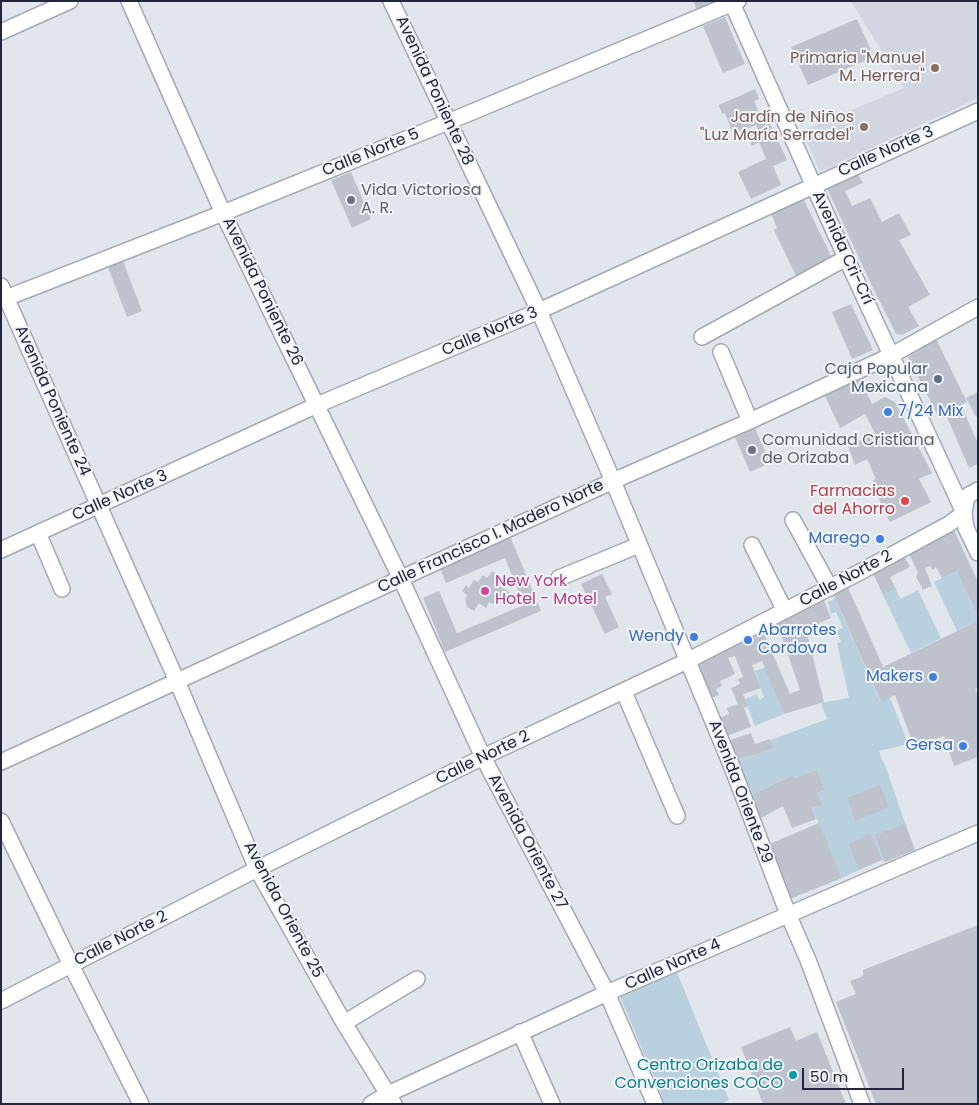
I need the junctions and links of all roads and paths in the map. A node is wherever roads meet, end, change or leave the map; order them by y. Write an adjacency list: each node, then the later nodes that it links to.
1 (70, 1): 5 (street)
2 (129, 1): 9 (street, Avenida Poniente 26)
3 (392, 1): 7 (street, Avenida Poniente 28)
4 (733, 2): 7 (street, Calle Norte 5); 8 (street, Avenida Cri-Crí)
5 (1, 32)
6 (978, 111): 8 (street, Calle Norte 3)
7 (448, 122): 9 (street, Calle Norte 5); 13 (street, Avenida Poniente 28)
8 (813, 186): 10 (street, Avenida Cri-Crí); 13 (street, Calle Norte 3)
9 (223, 213): 11 (street, Calle Norte 5); 17 (street, Avenida Poniente 26)
10 (846, 258): 14 (street); 16 (street, Avenida Cri-Crí)
11 (3, 294): 21 (street, Avenida Poniente 24)
12 (978, 307): 16 (street, Calle Francisco I. Madero Norte)
13 (539, 311): 17 (street, Calle Norte 3); 19 (street, Avenida Poniente 28)
14 (702, 338)
15 (721, 352): 18 (street)
16 (892, 355): 18 (street, Calle Francisco I. Madero Norte); 20 (street, Avenida Cri-Crí)
17 (317, 405): 21 (street, Calle Norte 3); 30 (street, Avenida Poniente 26)
18 (750, 421): 19 (street, Calle Francisco I. Madero Norte)
19 (613, 481): 25 (street, Avenida Oriente 29); 30 (street, Calle Francisco I. Madero Norte)
20 (971, 497): 22 (street)
21 (99, 506): 24 (street, Calle Norte 3); 35 (street, Avenida Poniente 24)
22 (964, 513): 28 (street); 31 (street, Calle Norte 2)
23 (794, 520): 31 (street)
24 (38, 533): 27 (street, Calle Norte 3); 32 (street)
25 (639, 545): 29 (street); 34 (street, Avenida Oriente 29)
26 (752, 545): 33 (street)
27 (1, 550)
28 (978, 553)
29 (559, 578)
30 (400, 579): 35 (street, Calle Francisco I. Madero Norte); 37 (street, Avenida Oriente 27)
31 (830, 588): 33 (street, Calle Norte 2)
32 (62, 590)
33 (784, 611): 34 (street, Calle Norte 2)
34 (687, 661): 36 (street, Calle Norte 2); 43 (street, Avenida Oriente 29)
35 (177, 681): 38 (street, Calle Francisco I. Madero Norte); 42 (street, Avenida Oriente 25)
36 (624, 692): 37 (street, Calle Norte 2); 39 (street)
37 (483, 757): 42 (street, Calle Norte 2); 46 (street, Avenida Oriente 27)
38 (1, 762)
39 (677, 816)
40 (1, 821): 44 (street)
41 (978, 833): 43 (street, Calle Norte 4)
42 (258, 870): 44 (street, Calle Norte 2); 48 (street, Avenida Oriente 25)
43 (788, 914): 46 (street, Calle Norte 4); 55 (street, Avenida Oriente 29)
44 (71, 965): 47 (street, Calle Norte 2); 51 (street)
45 (417, 979): 48 (street)
46 (607, 993): 49 (street, Calle Norte 4); 54 (street, Avenida Oriente 27)
47 (1, 1000)
48 (344, 1022): 50 (street, Avenida Oriente 25)
49 (520, 1032): 50 (street, Calle Norte 4); 53 (street)
50 (391, 1099): 52 (street, Calle Norte 4)
51 (141, 1104)
52 (370, 1104)
53 (552, 1104)
54 (655, 1104)
55 (862, 1104)

